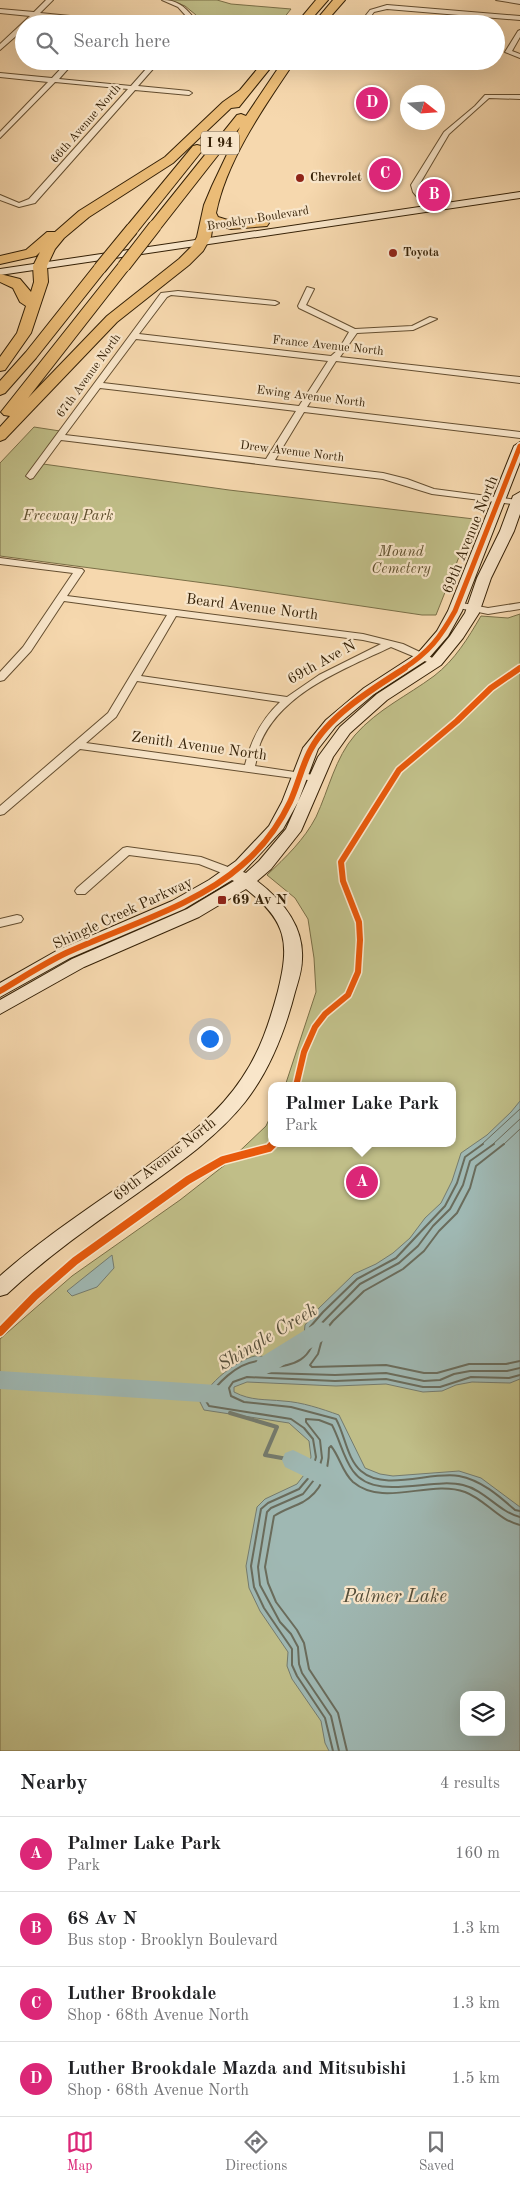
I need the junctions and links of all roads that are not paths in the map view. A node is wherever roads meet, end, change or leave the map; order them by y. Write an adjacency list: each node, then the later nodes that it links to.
1 (50, 0): 8 (street)
2 (165, 0): 10 (street)
3 (322, 0): 11 (highway)
4 (339, 0): 12 (highway)
5 (498, 0): 6 (street)
6 (520, 2)
7 (0, 11): 8 (street)
8 (36, 14): 9 (street)
9 (45, 15)
10 (189, 15)
11 (309, 15)
12 (326, 15)
13 (369, 15): 14 (street)
14 (485, 15)
15 (505, 17): 16 (street)
16 (520, 18)
17 (15, 32): 19 (street)
18 (520, 32): 21 (street)
19 (3, 41): 20 (street)
20 (0, 48)
21 (520, 56)
22 (63, 70): 28 (street)
23 (149, 70): 29 (street, 66th Avenue North)
24 (262, 70): 31 (highway, I 94)
25 (281, 70): 59 (highway, I 94, bridge)
26 (282, 70): 39 (highway)
27 (0, 75): 28 (street)
28 (54, 80): 29 (street); 33 (street)
29 (133, 88): 30 (street); 36 (street, 66th Avenue North)
30 (189, 93)
31 (243, 93): 37 (highway); 57 (highway, I 94, bridge)
32 (520, 97): 38 (street)
33 (0, 136)
34 (520, 188): 38 (main road, Brooklyn Boulevard)
35 (520, 196): 38 (street, Brooklyn Boulevard)
36 (0, 197)
37 (106, 200): 42 (highway); 43 (highway)
38 (429, 205): 40 (street, Brooklyn Boulevard); 41 (street, Brooklyn Boulevard)
39 (209, 213): 40 (highway); 41 (highway)
40 (262, 224): 41 (street, Brooklyn Boulevard)
41 (204, 236): 43 (street, Brooklyn Boulevard); 61 (highway)
42 (0, 261): 43 (street, Brooklyn Boulevard)
43 (41, 264): 44 (street, Brooklyn Boulevard); 47 (highway); 54 (highway)
44 (0, 272)
45 (0, 278): 47 (highway)
46 (310, 289): 50 (street)
47 (27, 302): 52 (highway)
48 (275, 303): 51 (street, 67th Avenue North)
49 (433, 319): 50 (street)
50 (354, 331): 53 (street)
51 (134, 336): 53 (street, France Avenue North); 56 (street, 67th Avenue North)
52 (0, 357)
53 (333, 359): 55 (street, France Avenue North); 58 (street)
54 (0, 367)
55 (520, 380)
56 (98, 385): 58 (street, Ewing Avenue North); 62 (street, 67th Avenue North)
57 (0, 390)
58 (303, 409): 60 (street, Ewing Avenue North); 64 (street)
59 (0, 423)
60 (520, 435)
61 (0, 436)
62 (60, 436): 64 (street, Drew Avenue North); 65 (street, 67th Avenue North)
63 (520, 446): 67 (street, 69th Avenue North)
64 (269, 462): 67 (street, Drew Avenue North)
65 (30, 476)
66 (519, 499): 67 (street, Drew Avenue North); 72 (street, 69th Avenue North)
67 (498, 500): 70 (street, 69th Avenue North)
68 (0, 561): 69 (street)
69 (61, 598): 73 (street, Beard Avenue North); 76 (street)
70 (457, 606): 72 (street); 75 (street, Shingle Creek Parkway)
71 (520, 606): 72 (street)
72 (473, 608): 75 (main road, Shingle Creek Parkway)
73 (173, 613): 74 (street, Beard Avenue North); 77 (street)
74 (390, 644): 75 (street, Beard Avenue North); 78 (street, 69th Ave N)
75 (429, 659): 81 (street, Shingle Creek Parkway); 82 (street, Shingle Creek Parkway)
76 (0, 678)
77 (135, 678): 78 (street); 79 (street)
78 (287, 700): 80 (street, 69th Ave N)
79 (77, 745): 80 (street, Zenith Avenue North); 83 (street)
80 (249, 769): 81 (street, Zenith Avenue North)
81 (300, 776): 82 (street, Zenith Avenue North); 84 (street, Shingle Creek Parkway)
82 (317, 778): 84 (street, Shingle Creek Parkway)
83 (0, 812)
84 (239, 877): 85 (street); 88 (street, Shingle Creek Parkway); 89 (street, Shingle Creek Parkway); 90 (street, 69th Avenue North)
85 (81, 892)
86 (17, 918): 87 (street)
87 (0, 923)
88 (0, 991)
89 (0, 1008)
90 (0, 1288)

